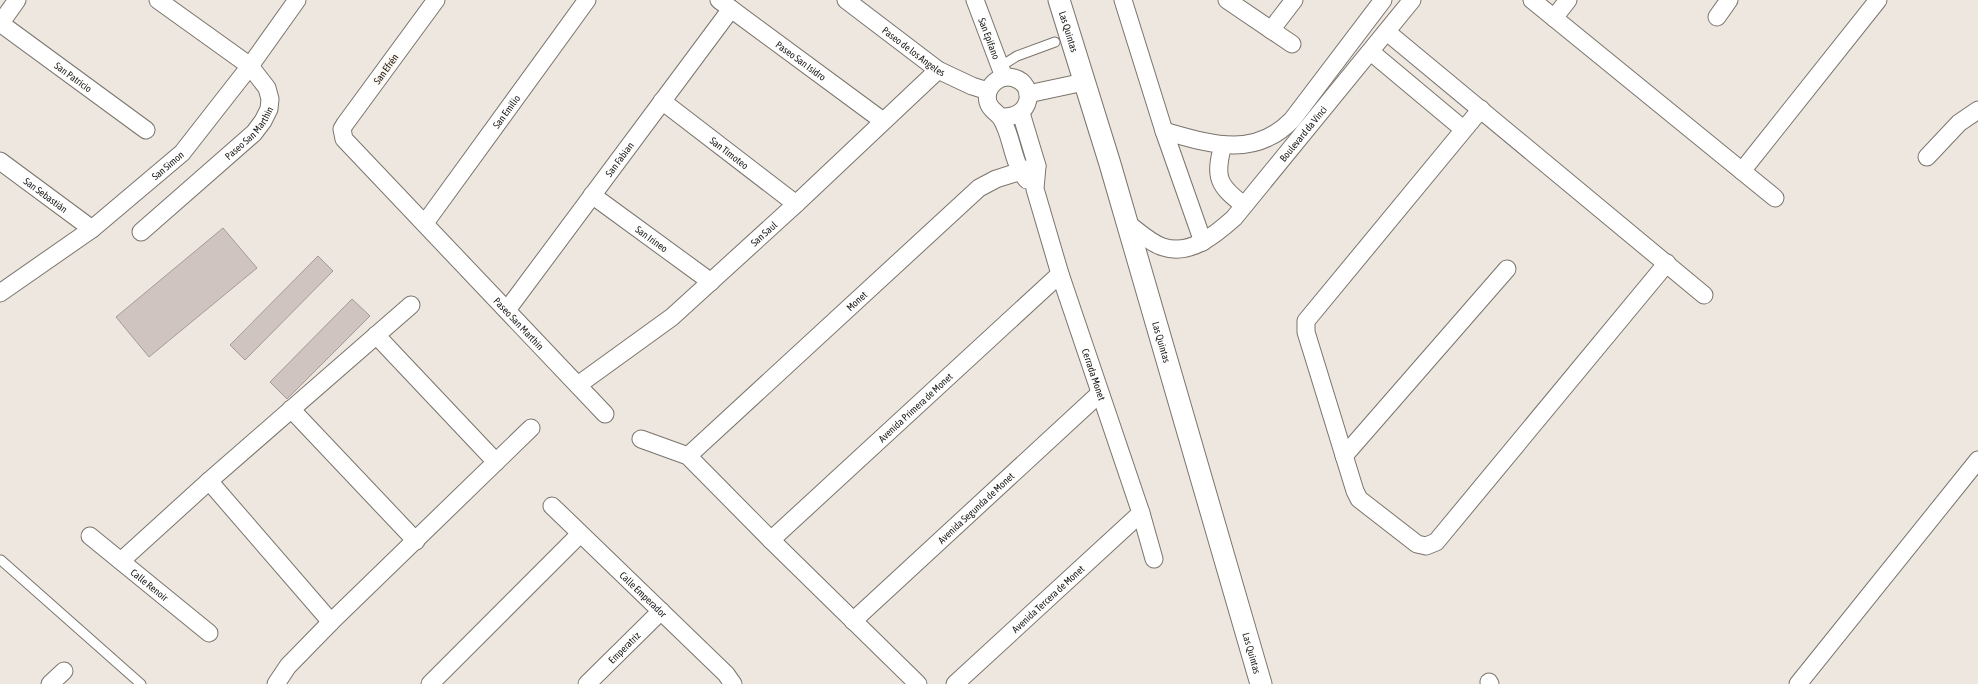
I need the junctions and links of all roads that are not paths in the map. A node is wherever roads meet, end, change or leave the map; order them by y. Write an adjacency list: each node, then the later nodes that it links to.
1 (17, 0): 21 (street)
2 (297, 0): 27 (street, San Simon)
3 (436, 0): 42 (street, San Efrén)
4 (587, 0): 56 (street, San Emilio)
5 (846, 0): 28 (street, Paseo de los Angeles)
6 (975, 0): 29 (street, San Epifano)
7 (1059, 0): 30 (street, Las Quintas)
8 (1123, 0): 41 (street)
9 (1227, 0): 22 (street)
10 (1294, 0): 22 (street)
11 (1383, 0): 43 (street, Boulevard da Vinci)
12 (1412, 0): 23 (street, Boulevard da Vinci)
13 (1532, 0): 20 (street)
14 (1568, 0): 20 (street)
15 (1729, 0): 19 (street)
16 (1878, 0): 50 (street)
17 (161, 1): 27 (street, Paseo San Marthin)
18 (725, 4): 33 (street, San Fabian); 38 (street, Paseo San Isidro)
19 (1716, 17)
20 (1554, 18): 50 (street)
21 (0, 24): 40 (street, San Patricio)
22 (1271, 30): 25 (street)
23 (1387, 32): 26 (street, Boulevard da Vinci); 34 (street)
24 (1055, 42): 29 (lane)
25 (1292, 44)
26 (1371, 52): 39 (street); 47 (street, Boulevard da Vinci)
27 (250, 66): 58 (street, San Simon); 59 (street, Paseo San Marthin)
28 (938, 70): 31 (street, Paseo de los Angeles); 38 (street, San Saul)
29 (1003, 72): 31 (street); 32 (street)
30 (1084, 82): 32 (street); 57 (street, Las Quintas)
31 (988, 92): 37 (street)
32 (1028, 94): 36 (street)
33 (662, 101): 52 (street, San Fabian); 54 (street, San Timoteo)
34 (1481, 109): 39 (street); 61 (street)
35 (1978, 110): 45 (street)
36 (1021, 113): 37 (street); 48 (street)
37 (1001, 117): 49 (street)
38 (883, 121): 54 (street, San Saul)
39 (1463, 129): 77 (street)
40 (146, 130)
41 (1164, 131): 44 (street); 60 (street)
42 (344, 139): 56 (street, Paseo San Marthin)
43 (1266, 139): 44 (street); 47 (street, Boulevard da Vinci)
44 (1223, 145): 55 (street)
45 (1927, 157)
46 (0, 161): 58 (street, San Sebastián)
47 (1281, 161): 55 (street)
48 (1037, 166): 49 (street, Monet); 51 (street)
49 (1020, 171): 51 (street); 76 (street, Monet)
50 (1742, 171): 53 (street)
51 (1035, 189): 63 (street, Cerrada Monet)
52 (592, 195): 64 (street, San Irineo); 68 (street, San Fabian)
53 (1775, 198)
54 (796, 204): 64 (street, San Saul)
55 (1244, 205): 60 (street)
56 (425, 223): 68 (street, Paseo San Marthin)
57 (1127, 223): 60 (street); 103 (street, Las Quintas)
58 (92, 229): 65 (street, San Simon)
59 (142, 232)
60 (1197, 245)
61 (1667, 263): 66 (street); 77 (street)
62 (1507, 269): 77 (street)
63 (1060, 274): 71 (street, Cerrada Monet); 85 (street, Avenida Primera de Monet)
64 (711, 282): 70 (street, San Saul)
65 (0, 293)
66 (1704, 295)
67 (411, 306): 69 (street)
68 (506, 310): 70 (street, Paseo San Marthin)
69 (376, 335): 72 (street); 79 (street)
70 (578, 385): 73 (street, Paseo San Marthin)
71 (1099, 394): 82 (street, Cerrada Monet); 91 (street, Avenida Segunda de Monet)
72 (291, 409): 80 (street); 86 (street)
73 (605, 414)
74 (531, 428): 79 (street)
75 (641, 439): 76 (street)
76 (688, 456): 85 (street)
77 (1344, 456)
78 (1978, 460): 104 (street)
79 (496, 462): 86 (street)
80 (209, 481): 89 (street); 92 (street)
81 (552, 506): 83 (street, Calle Emperador)
82 (1141, 513): 87 (street, Cerrada Monet); 102 (street, Avenida Tercera de Monet)
83 (580, 534): 90 (street, Calle Emperador); 98 (street)
84 (90, 536): 89 (street, Calle Renoir)
85 (770, 540): 91 (street)
86 (416, 541): 92 (street)
87 (1154, 559)
88 (1, 560): 96 (lane)
89 (121, 561): 93 (street, Calle Renoir)
90 (661, 611): 99 (street, Emperatriz); 100 (street, Calle Emperador)
91 (853, 621): 101 (street)
92 (331, 622): 97 (street)
93 (209, 633)
94 (64, 671): 95 (street)
95 (50, 684)
96 (140, 684)
97 (276, 684)
98 (430, 684)
99 (587, 684)
100 (734, 684)
101 (918, 684)
102 (955, 684)
103 (1260, 684)
104 (1798, 684)

